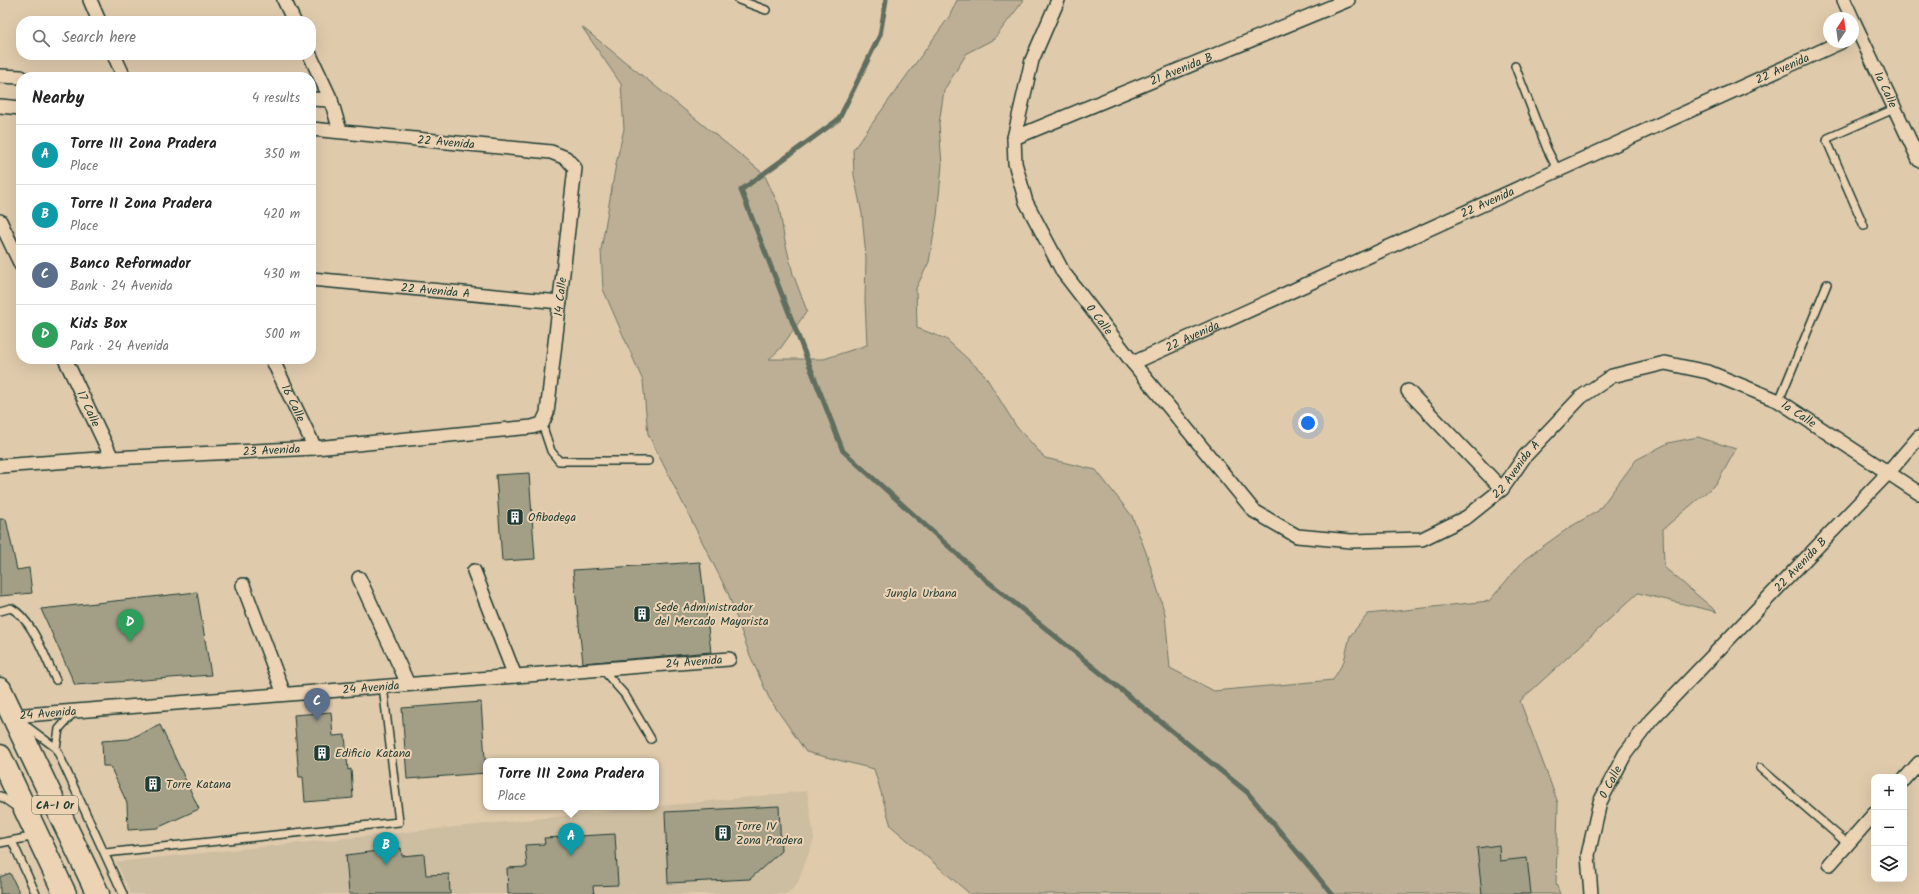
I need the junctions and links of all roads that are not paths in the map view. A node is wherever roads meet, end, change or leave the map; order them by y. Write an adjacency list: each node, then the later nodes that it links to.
1 (90, 0): 9 (street)
2 (284, 0): 10 (street)
3 (738, 0): 7 (lane)
4 (1058, 0): 26 (street, 0 Calle)
5 (1348, 0): 26 (street, 21 Avenida B)
6 (1844, 0): 8 (street, 1a Calle)
7 (766, 10)
8 (1850, 12)
9 (97, 16)
10 (292, 16)
11 (1859, 41): 23 (street, 1a Calle)
12 (1828, 48): 29 (street, 22 Avenida)
13 (116, 60): 16 (street)
14 (312, 60): 20 (street)
15 (1515, 66): 29 (lane)
16 (122, 72)
17 (0, 76): 18 (street)
18 (16, 78)
19 (316, 99): 20 (street)
20 (331, 100): 25 (street)
21 (0, 106): 22 (street)
22 (16, 108)
23 (1894, 109): 27 (street, 1a Calle); 31 (lane)
24 (316, 129): 25 (street, 22 Avenida)
25 (340, 131): 28 (street, 22 Avenida)
26 (1014, 138): 36 (street, 0 Calle)
27 (1919, 160)
28 (576, 168): 35 (street, 14 Calle)
29 (1558, 171): 36 (street, 22 Avenida)
30 (0, 221): 32 (street)
31 (1864, 226)
32 (16, 255)
33 (316, 279): 35 (street, 22 Avenida A)
34 (1827, 284): 41 (lane)
35 (560, 302): 42 (street, 14 Calle)
36 (1133, 363): 51 (street, 0 Calle)
37 (1665, 363): 41 (street, 1a Calle); 49 (street, 22 Avenida A)
38 (67, 364): 45 (street, 17 Calle)
39 (274, 364): 44 (street, 16 Calle)
40 (1408, 391): 49 (street)
41 (1779, 402): 48 (street, 1a Calle)
42 (542, 424): 44 (street, 23 Avenida); 46 (lane)
43 (1919, 438): 48 (street, 22 Avenida B)
44 (315, 448): 45 (street, 23 Avenida)
45 (112, 458): 47 (street, 23 Avenida)
46 (648, 461)
47 (0, 466)
48 (1889, 472): 50 (street, 1a Calle); 63 (street, 22 Avenida B)
49 (1502, 489): 51 (street, 22 Avenida A)
50 (1919, 493)
51 (1351, 542)
52 (474, 571): 58 (street)
53 (359, 578): 60 (street)
54 (243, 585): 64 (street)
55 (0, 611): 59 (lane)
56 (729, 659): 57 (street, 24 Avenida)
57 (602, 668): 58 (street, 24 Avenida); 67 (lane)
58 (515, 676): 60 (street, 24 Avenida)
59 (56, 680)
60 (408, 684): 61 (street, 24 Avenida)
61 (384, 686): 64 (street, 24 Avenida); 80 (lane)
62 (0, 689): 66 (highway, CA-1 Or)
63 (1681, 691): 86 (street, 0 Calle)
64 (284, 694): 65 (street, 24 Avenida)
65 (75, 711): 66 (street, 24 Avenida); 68 (lane)
66 (13, 716): 68 (lane); 84 (highway, CA-1 Or)
67 (651, 739)
68 (56, 748): 80 (lane)
69 (0, 756): 74 (highway, CA-1 Or)
70 (1919, 763): 72 (street)
71 (1760, 768): 79 (lane)
72 (1907, 777)
73 (0, 796): 74 (lane)
74 (29, 815): 76 (highway, CA-1 Or)
75 (1871, 817): 79 (street)
76 (38, 836): 77 (lane); 83 (highway, CA-1 Or)
77 (12, 841): 78 (lane); 82 (lane)
78 (0, 843)
79 (1848, 844): 81 (street)
80 (104, 853): 85 (lane)
81 (1830, 864)
82 (36, 894)
83 (65, 894)
84 (98, 894)
85 (123, 894)
86 (1591, 894)

